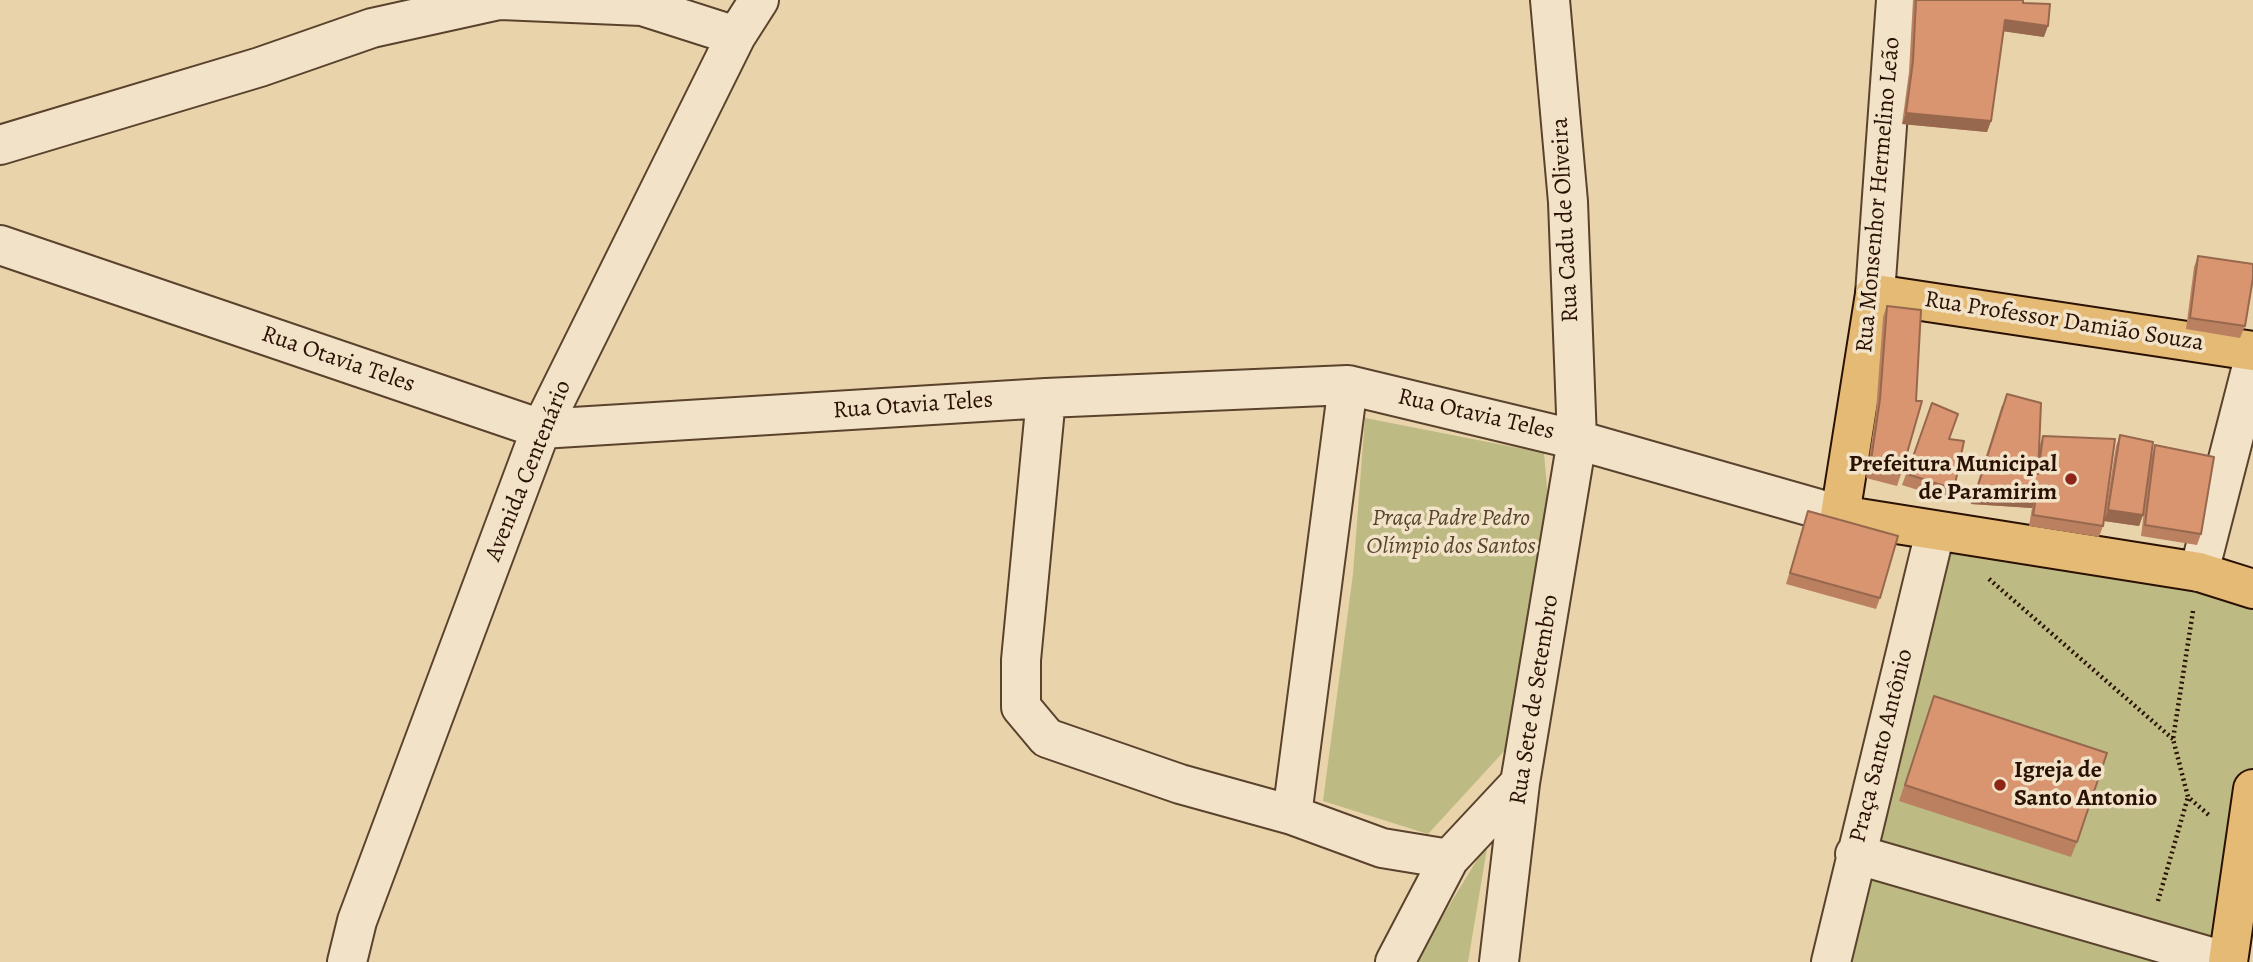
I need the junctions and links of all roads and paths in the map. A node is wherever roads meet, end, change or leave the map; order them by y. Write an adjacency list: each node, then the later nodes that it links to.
1 (500, 0): 5 (street); 6 (street)
2 (759, 0): 5 (street, Avenida Centenário)
3 (1550, 0): 14 (street, Rua Cadu de Oliveira)
4 (1896, 0): 8 (street, Rua Monsenhor Hermelino Leão)
5 (736, 36): 13 (street, Avenida Centenário)
6 (0, 145)
7 (0, 246): 13 (street, Rua Otavia Teles)
8 (1875, 293): 9 (main road, Rua Professor Damião Souza); 15 (main road, Rua Monsenhor Hermelino Leão)
9 (2253, 351)
10 (2253, 362): 17 (street)
11 (1348, 385): 12 (street, Rua Otavia Teles); 14 (street, Rua Otavia Teles); 24 (street)
12 (1046, 398): 13 (street, Rua Otavia Teles); 24 (street)
13 (541, 429): 29 (street, Avenida Centenário)
14 (1577, 440): 15 (street, Rua Otavia Teles); 21 (street, Rua Sete de Setembro)
15 (1840, 515): 16 (main road)
16 (1935, 531): 17 (main road); 26 (street, Praça Santo Antônio)
17 (2199, 572): 19 (main road); 20 (path)
18 (1987, 577): 20 (path)
19 (2253, 589)
20 (2173, 739): 23 (path)
21 (1520, 783): 27 (street); 31 (street, Rua Sete de Setembro)
22 (2253, 789): 25 (main road)
23 (2188, 797): 25 (path); 28 (path)
24 (1292, 816): 27 (street)
25 (2249, 846): 33 (main road)
26 (1855, 854): 28 (street); 32 (street, Praça Santo Antônio)
27 (1449, 859): 30 (street)
28 (2147, 938): 33 (street)
29 (347, 962)
30 (1395, 962)
31 (1499, 962)
32 (1831, 962)
33 (2228, 962)

